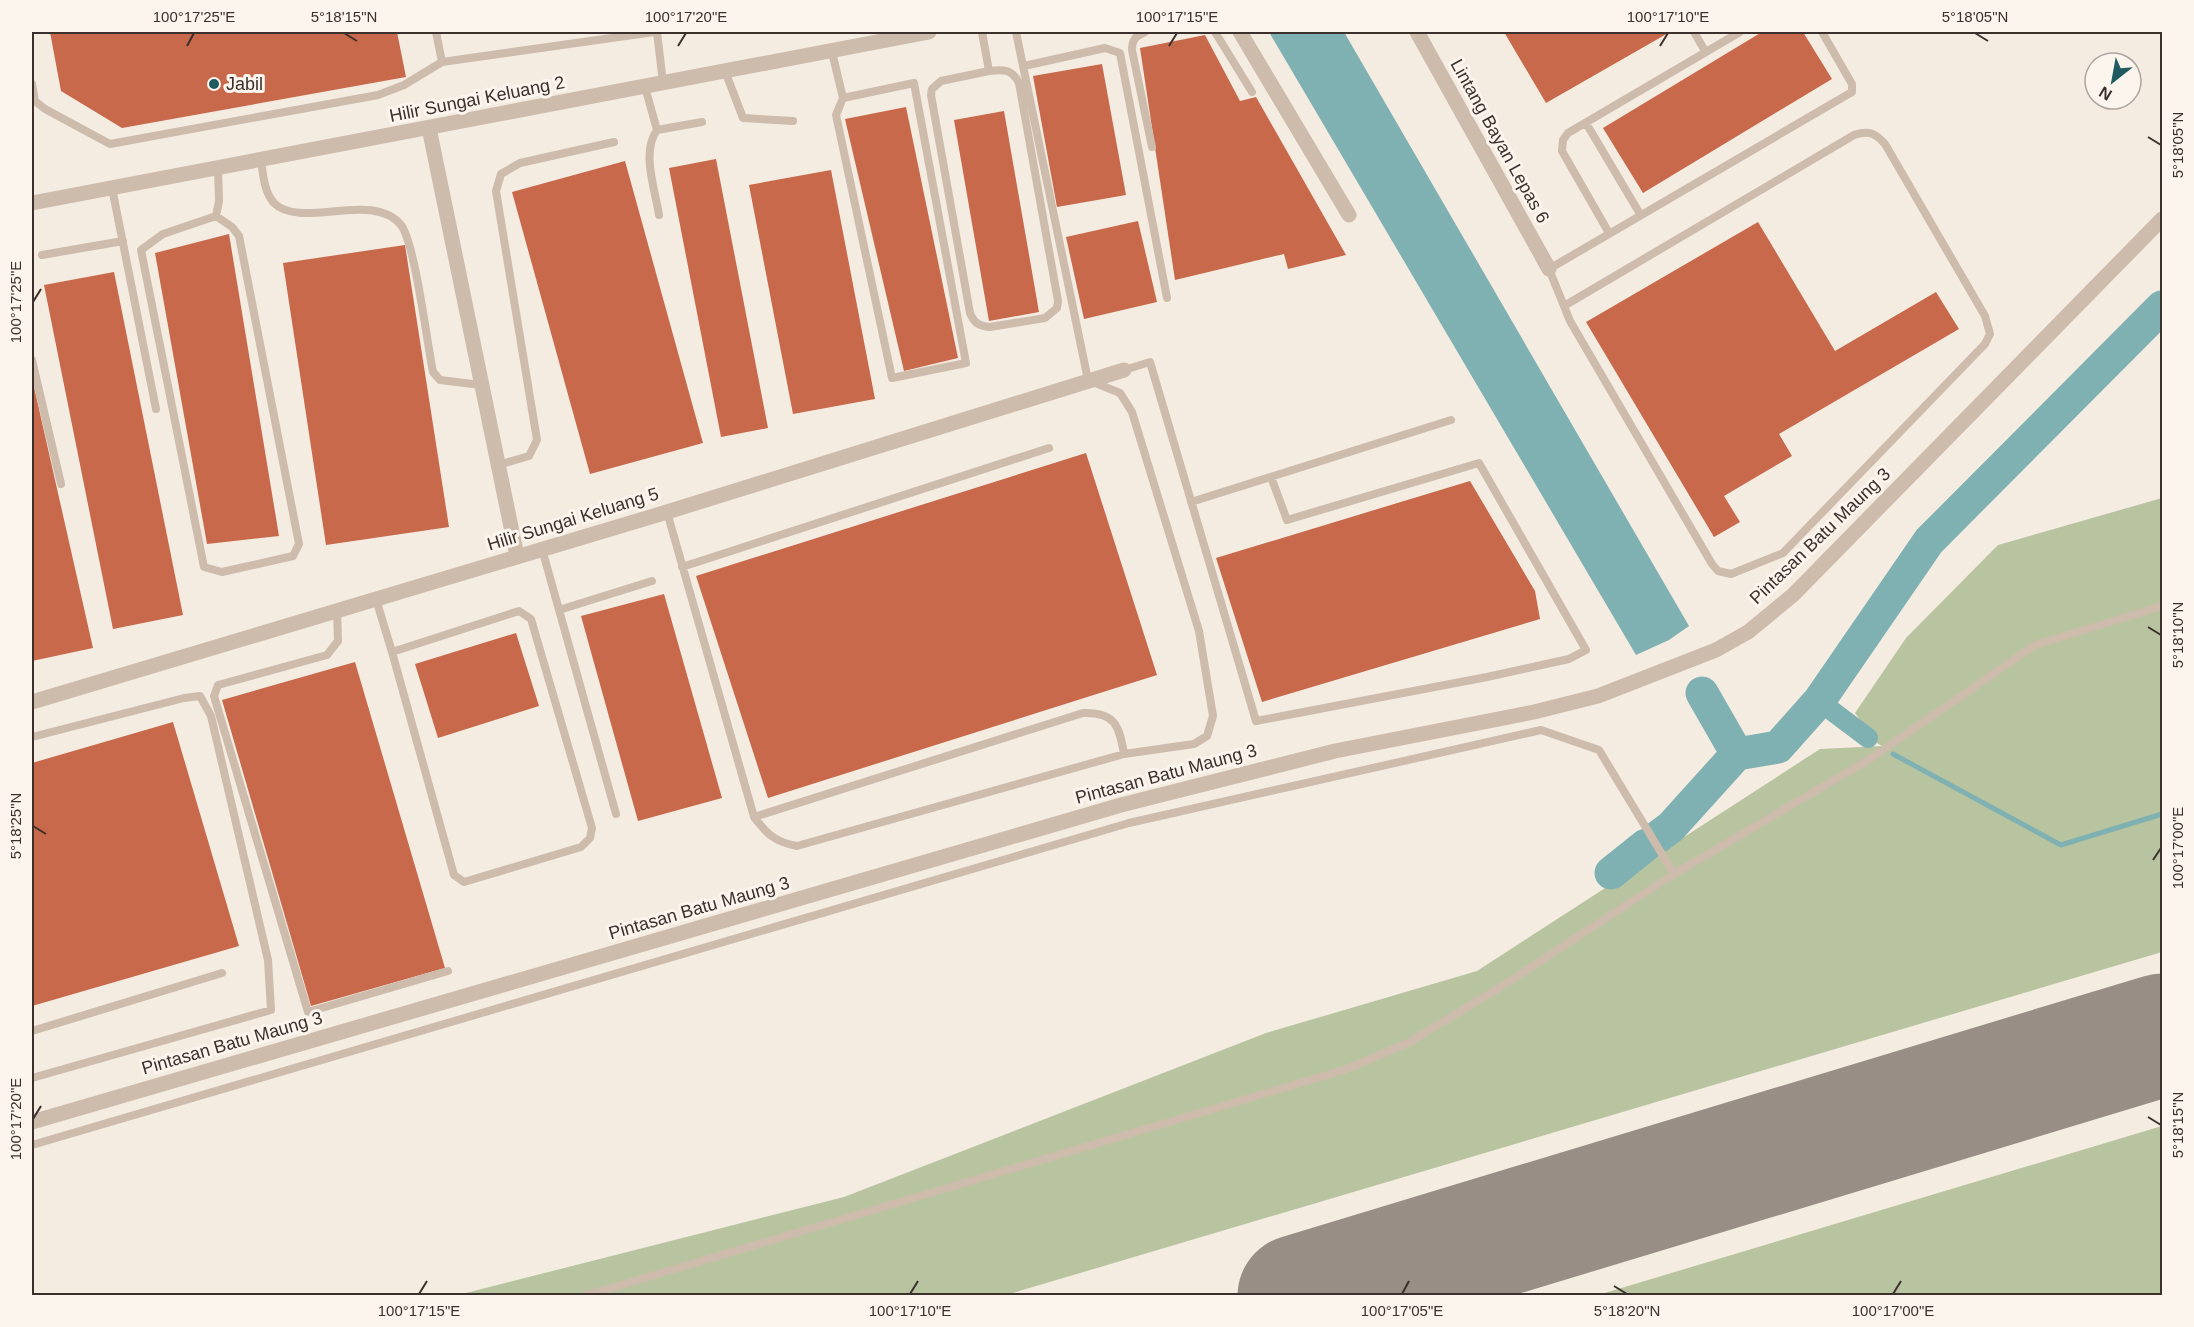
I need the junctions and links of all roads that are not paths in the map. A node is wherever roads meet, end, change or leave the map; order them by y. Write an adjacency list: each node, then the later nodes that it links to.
1 (436, 32): 15 (lane)
2 (655, 32): 15 (lane); 19 (lane)
3 (929, 32): 13 (street, Hilir Sungai Keluang 2)
4 (982, 32): 17 (lane)
5 (1016, 32): 16 (lane)
6 (1146, 32): 30 (lane)
7 (1215, 32): 22 (lane)
8 (1240, 32): 37 (street)
9 (1417, 32): 43 (street, Lintang Bayan Lepas 6)
10 (1694, 32): 14 (lane)
11 (1740, 32): 14 (lane)
12 (1822, 32): 35 (lane)
13 (831, 48): 18 (street, Hilir Sungai Keluang 2); 23 (lane)
14 (1706, 51): 26 (lane)
15 (442, 62): 20 (lane)
16 (1024, 66): 44 (lane); 48 (lane)
17 (989, 71): 17 (lane)
18 (725, 72): 19 (street, Hilir Sungai Keluang 2); 24 (lane)
19 (663, 83): 21 (street, Hilir Sungai Keluang 2)
20 (32, 84)
21 (645, 87): 27 (street, Hilir Sungai Keluang 2); 28 (lane)
22 (1252, 92)
23 (843, 98): 23 (lane)
24 (793, 121)
25 (702, 122): 28 (lane)
26 (1586, 123): 35 (lane); 40 (lane)
27 (429, 128): 31 (street, Hilir Sungai Keluang 2); 49 (street)
28 (657, 130): 36 (lane)
29 (614, 142): 53 (lane)
30 (1152, 147)
31 (261, 160): 32 (street, Hilir Sungai Keluang 2); 49 (lane)
32 (218, 168): 33 (street, Hilir Sungai Keluang 2); 38 (lane)
33 (112, 188): 34 (street, Hilir Sungai Keluang 2); 41 (lane)
34 (32, 203)
35 (1640, 214): 40 (lane)
36 (659, 215)
37 (1349, 215)
38 (216, 216): 38 (lane)
39 (2163, 219): 77 (street, Pintasan Batu Maung 3)
40 (1609, 233): 43 (lane)
41 (123, 241): 42 (lane); 50 (lane)
42 (42, 255)
43 (1549, 269): 45 (lane)
44 (1167, 298)
45 (1564, 306): 45 (lane)
46 (32, 360): 55 (lane)
47 (1124, 370): 48 (street, Hilir Sungai Keluang 5); 56 (lane)
48 (1088, 380): 57 (street, Hilir Sungai Keluang 5); 69 (lane)
49 (481, 385): 53 (street)
50 (156, 409)
51 (1451, 420): 54 (lane)
52 (1049, 448): 60 (lane)
53 (498, 465): 59 (street)
54 (1271, 477): 56 (lane); 56 (lane)
55 (61, 484)
56 (1191, 502)
57 (667, 512): 58 (street, Hilir Sungai Keluang 5); 60 (lane)
58 (542, 549): 59 (street, Hilir Sungai Keluang 5); 65 (lane)
59 (517, 556): 62 (street, Hilir Sungai Keluang 5)
60 (682, 567): 71 (lane)
61 (652, 581): 65 (lane)
62 (376, 599): 64 (street, Hilir Sungai Keluang 5); 66 (lane)
63 (2163, 606): 72 (lane)
64 (337, 610): 67 (street, Hilir Sungai Keluang 5); 73 (lane)
65 (559, 610): 70 (lane)
66 (392, 652): 66 (lane)
67 (32, 702)
68 (32, 737): 76 (lane)
69 (1124, 754): 71 (lane); 71 (lane)
70 (616, 814)
71 (754, 817)
72 (1674, 874): 78 (lane); 79 (lane)
73 (448, 971)
74 (222, 973): 75 (lane)
75 (32, 1031)
76 (32, 1078)
77 (32, 1122)
78 (32, 1144)
79 (584, 1296)

